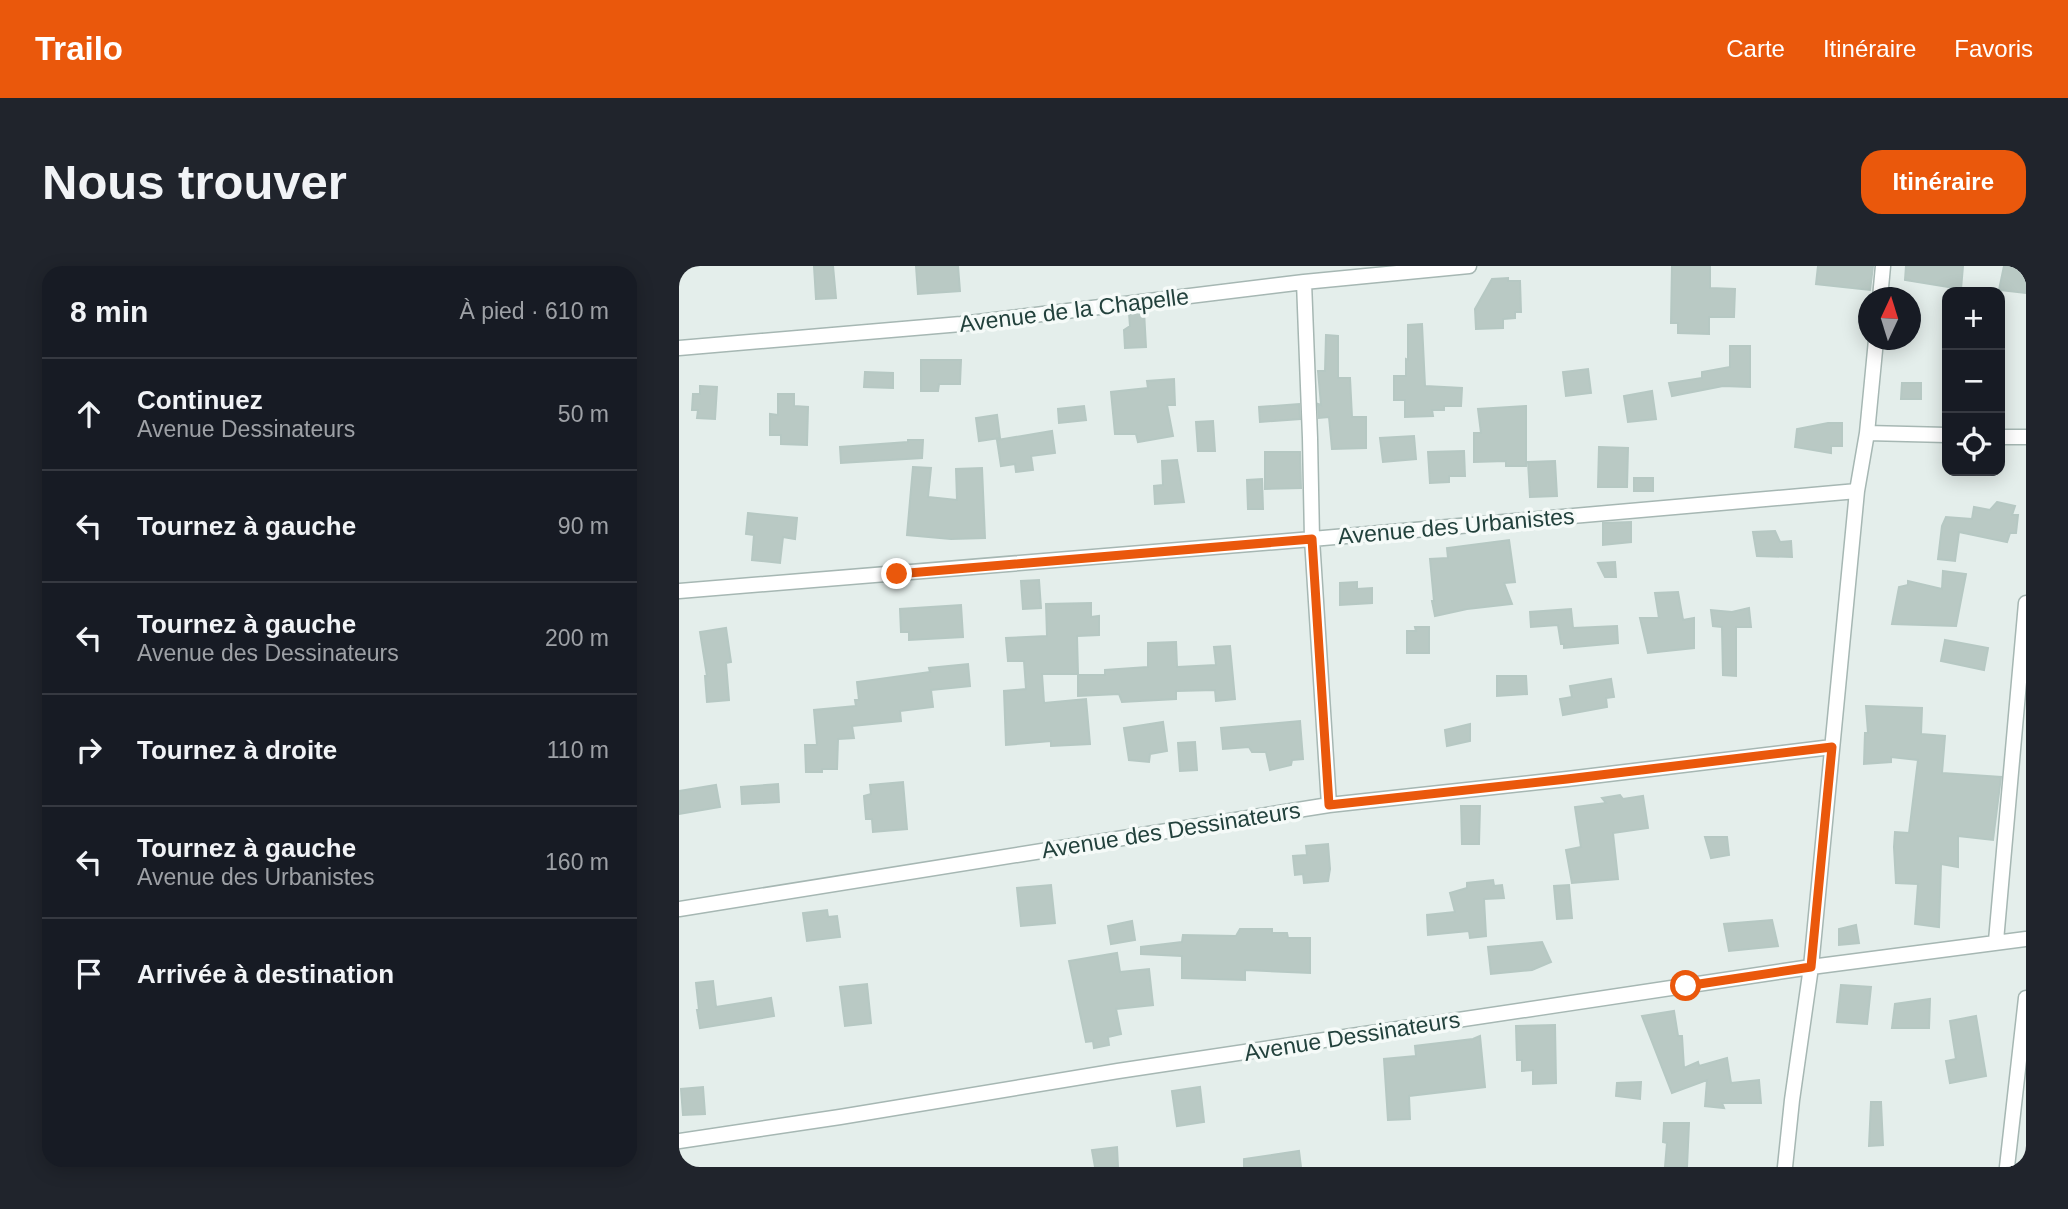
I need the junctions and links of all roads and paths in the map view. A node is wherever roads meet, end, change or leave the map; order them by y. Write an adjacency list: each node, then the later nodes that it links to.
1 (1469, 266): 3 (street, Avenue de la Chapelle)
2 (1882, 266): 4 (street)
3 (1304, 282): 5 (street, Avenue de la Chapelle); 12 (street)
4 (1881, 287)
5 (679, 348)
6 (1875, 350): 7 (street)
7 (1867, 433): 8 (street); 11 (street)
8 (1942, 435)
9 (2005, 437): 10 (street)
10 (2026, 437)
11 (1857, 491): 12 (street, Avenue des Urbanistes); 16 (street)
12 (1312, 539): 13 (street, Avenue des Urbanistes); 17 (street)
13 (679, 591)
14 (2026, 603): 15 (street)
15 (2021, 716): 20 (street)
16 (1832, 747): 17 (street, Avenue des Dessinateurs); 21 (street)
17 (1329, 805): 18 (street, Avenue des Dessinateurs)
18 (679, 909)
19 (2026, 939): 20 (street, Avenue Dessinateurs)
20 (1996, 942): 21 (street, Avenue Dessinateurs)
21 (1811, 967): 24 (street, Avenue Dessinateurs); 25 (street)
22 (2026, 998): 23 (street)
23 (2020, 1115): 26 (street)
24 (679, 1141)
25 (1785, 1167)
26 (2007, 1167)

